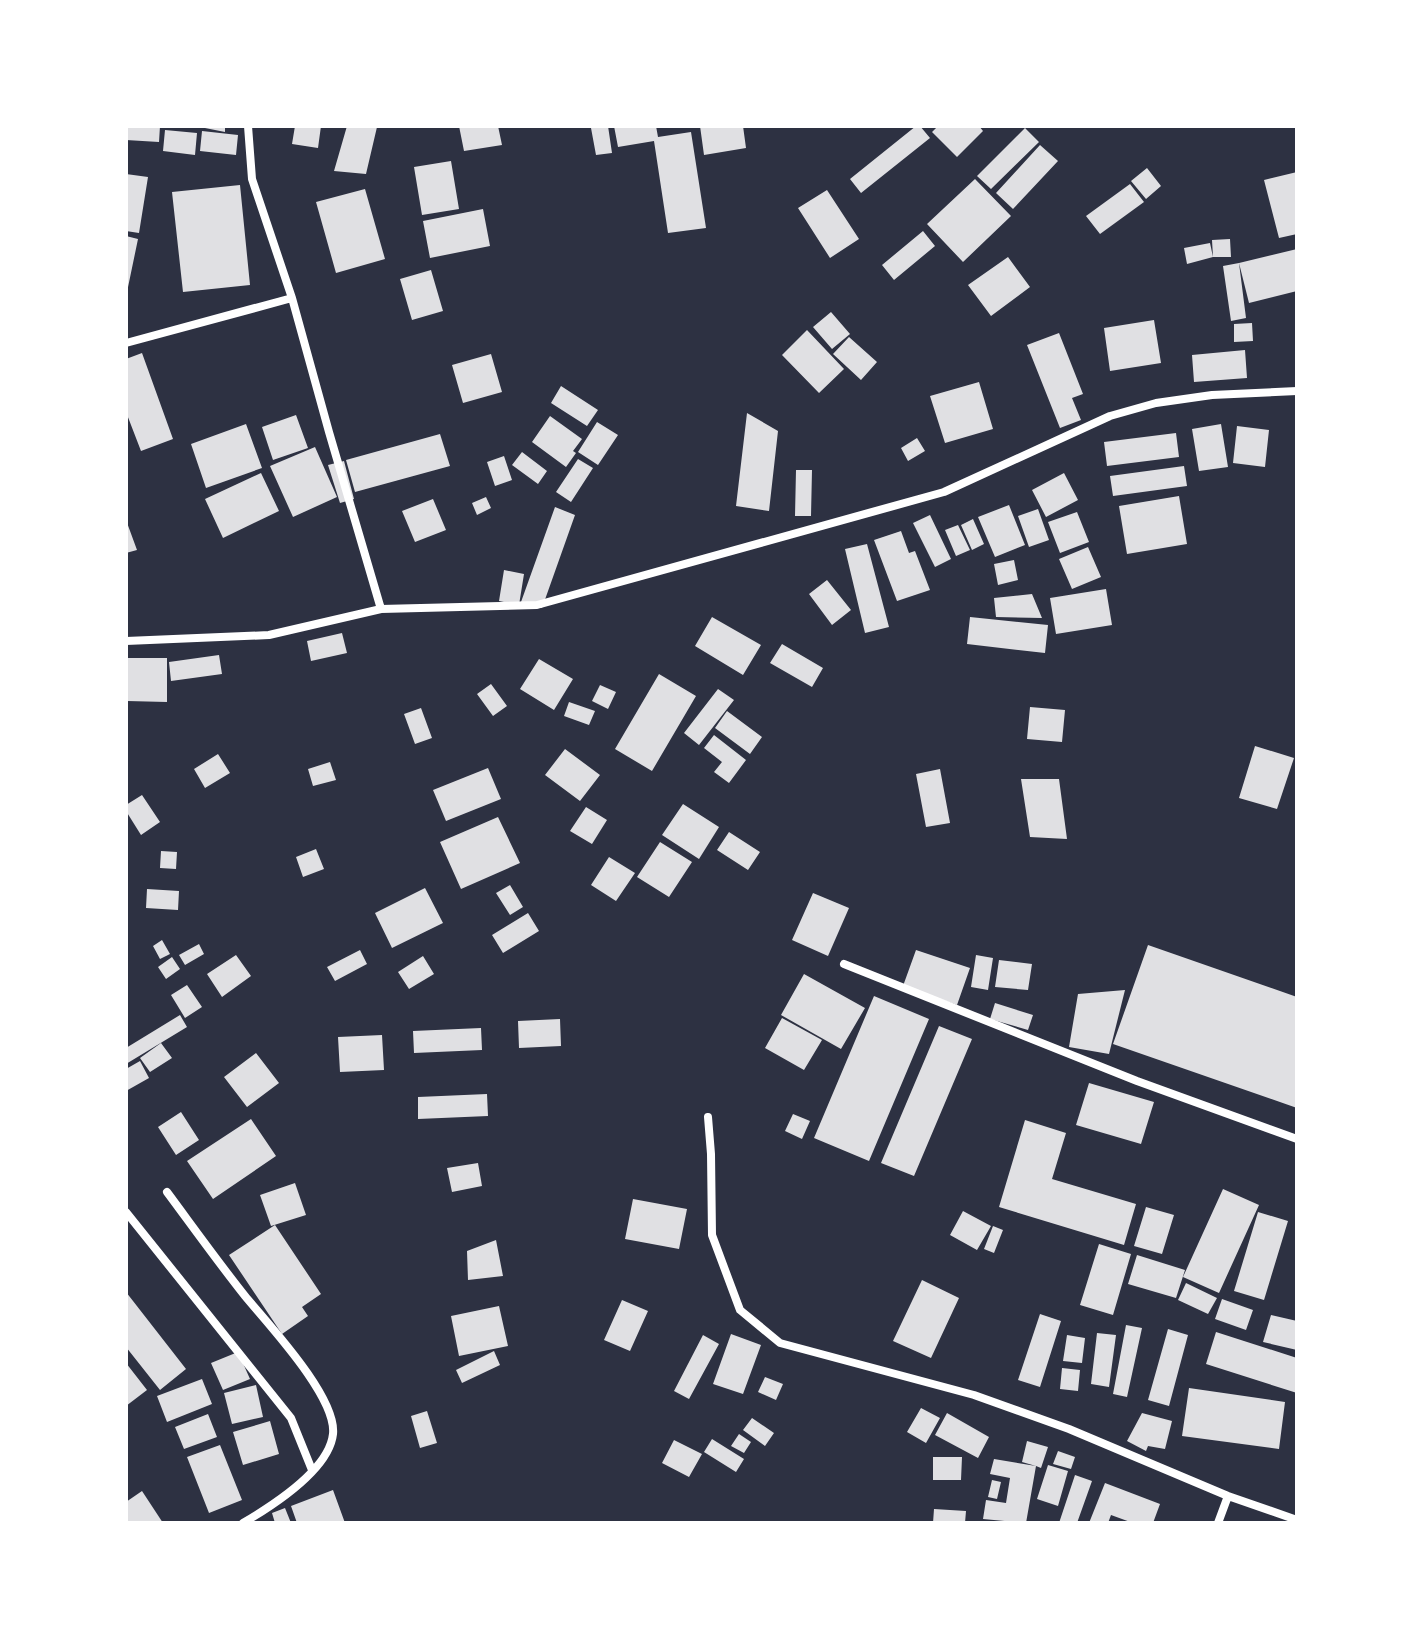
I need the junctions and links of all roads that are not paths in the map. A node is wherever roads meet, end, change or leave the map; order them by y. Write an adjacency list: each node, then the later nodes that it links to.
1 (248, 126): 2 (street)
2 (292, 298): 3 (street); 5 (street)
3 (126, 343)
4 (1297, 391): 5 (street)
5 (381, 609): 6 (street)
6 (126, 641)
7 (844, 964): 9 (street)
8 (708, 1117): 13 (street)
9 (1297, 1139)
10 (167, 1192): 12 (street)
11 (126, 1212): 12 (street)
12 (312, 1470): 15 (street)
13 (1228, 1496): 14 (street); 16 (street)
14 (1297, 1520)
15 (243, 1523)
16 (1218, 1523)

